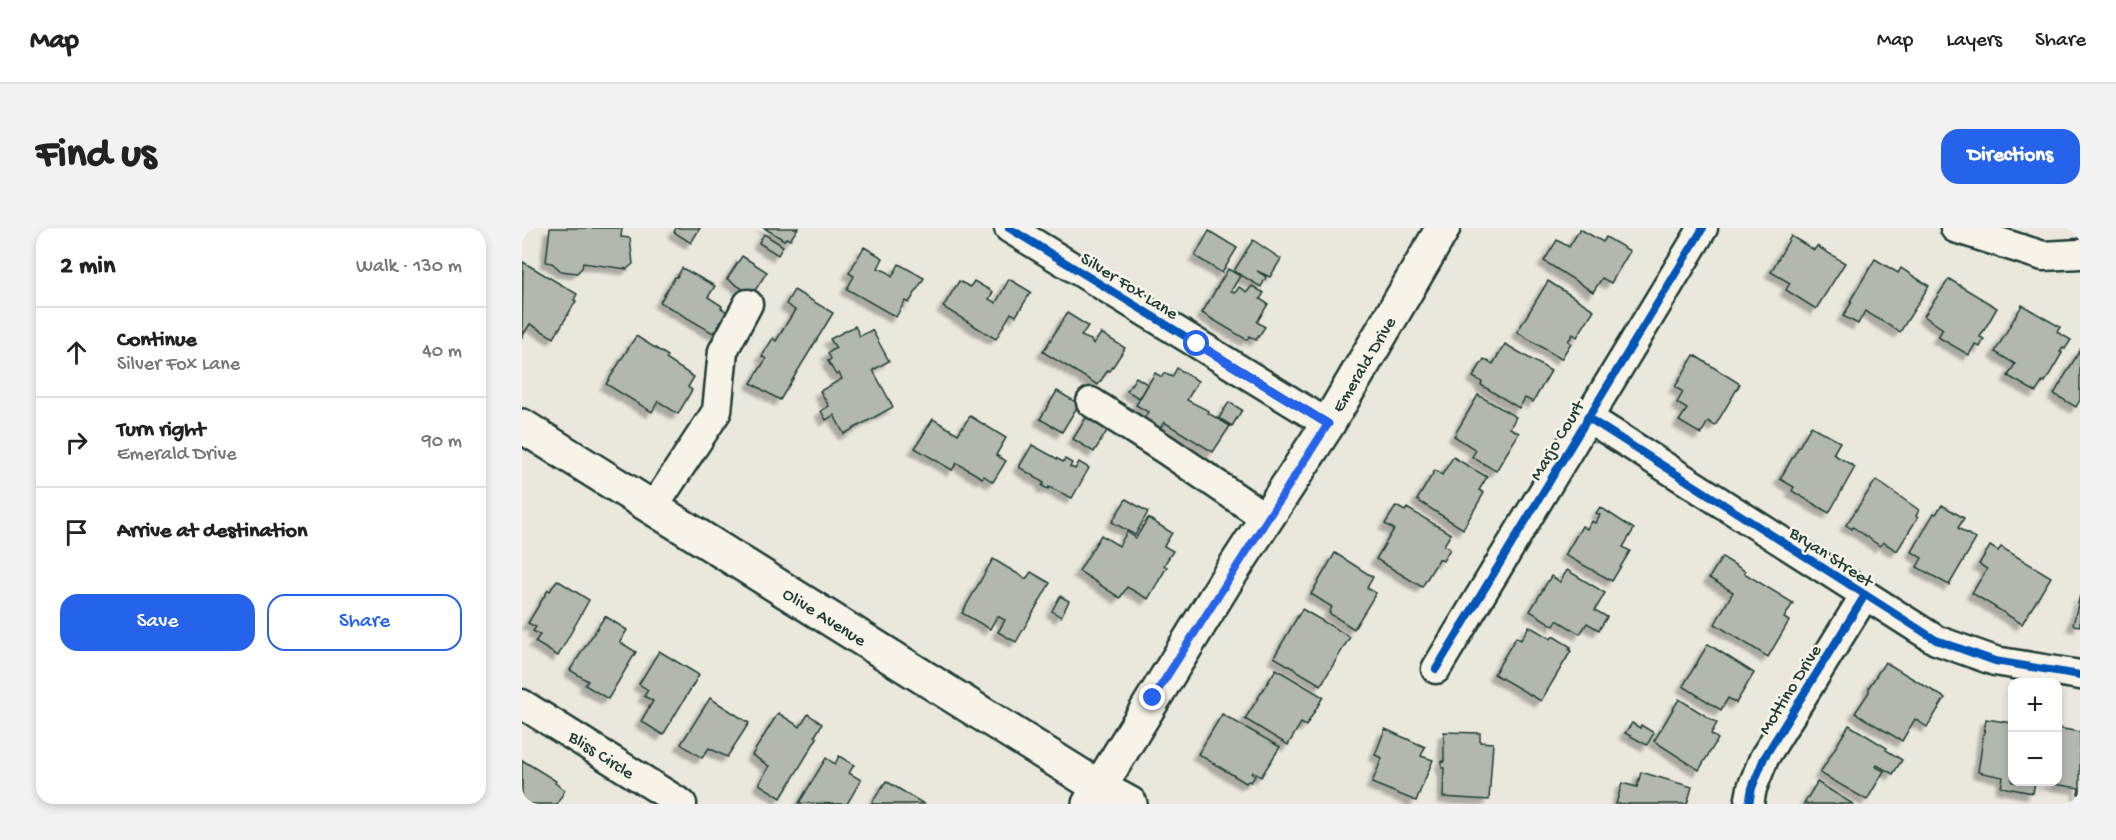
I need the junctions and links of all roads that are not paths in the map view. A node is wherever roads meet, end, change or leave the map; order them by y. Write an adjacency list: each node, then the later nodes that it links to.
1 (1009, 228): 9 (street, Silver Fox Lane)
2 (1443, 228): 9 (main road, Emerald Drive)
3 (1703, 228): 8 (street, Marjo Court)
4 (1955, 228): 5 (street)
5 (2080, 254)
6 (748, 304): 11 (street)
7 (1091, 402): 12 (street)
8 (1587, 417): 13 (street, Bryan Street); 14 (street, Marjo Court)
9 (1328, 424): 12 (main road, Emerald Drive)
10 (522, 426): 11 (main road, Olive Avenue)
11 (653, 508): 17 (main road, Olive Avenue)
12 (1266, 518): 17 (main road, Emerald Drive)
13 (1865, 595): 15 (street, Bryan Street); 20 (street, Mottino Drive)
14 (1436, 669)
15 (2080, 675)
16 (522, 704): 18 (street, Bliss Circle)
17 (1094, 795): 19 (main road, Olive Avenue)
18 (682, 804)
19 (1130, 804)
20 (1749, 804)

